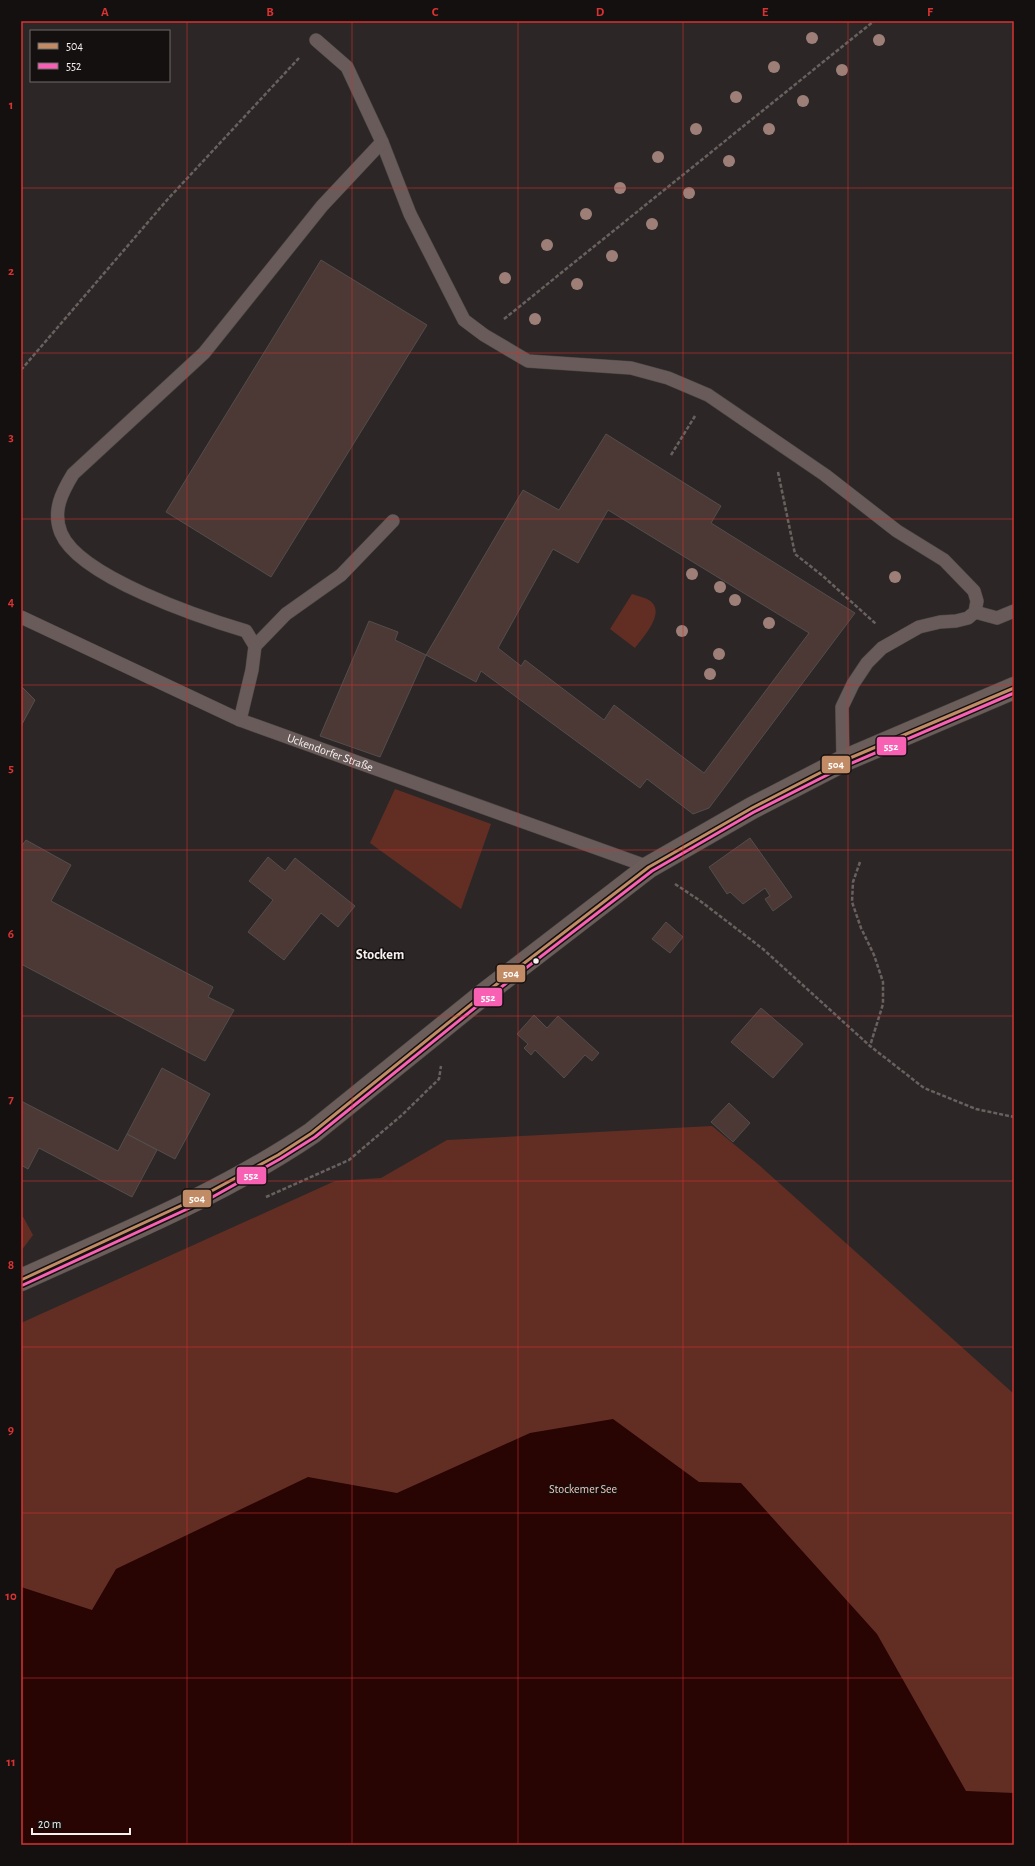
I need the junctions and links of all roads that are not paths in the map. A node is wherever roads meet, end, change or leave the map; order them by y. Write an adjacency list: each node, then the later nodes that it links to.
1 (316, 40): 2 (lane)
2 (382, 142): 5 (lane); 7 (lane)
3 (393, 521): 7 (lane)
4 (1014, 610): 5 (lane)
5 (975, 612): 10 (lane)
6 (21, 617): 9 (lane, Uckendorfer Straße)
7 (255, 646): 9 (lane)
8 (1014, 688): 10 (main road)
9 (240, 720): 11 (lane, Uckendorfer Straße)
10 (843, 761): 11 (main road)
11 (649, 867): 12 (main road)
12 (21, 1280)

